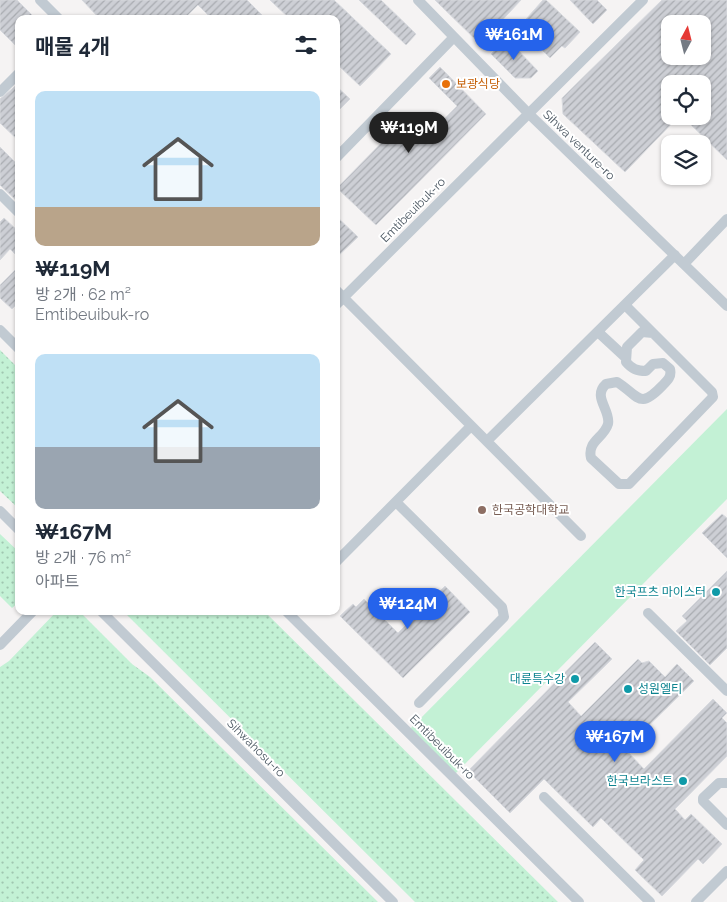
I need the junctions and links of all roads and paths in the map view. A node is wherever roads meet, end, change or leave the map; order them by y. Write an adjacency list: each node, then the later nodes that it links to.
1 (40, 0): 4 (street)
2 (418, 0): 5 (street, Sihwa venture-ro)
3 (643, 0): 8 (street, Emtibeuibuk-ro)
4 (55, 15)
5 (454, 37): 8 (street, Sihwa venture-ro); 9 (street)
6 (15, 77): 7 (street)
7 (0, 92)
8 (528, 112): 13 (street, Sihwa venture-ro); 15 (street, Emtibeuibuk-ro)
9 (340, 154)
10 (0, 194): 11 (street)
11 (15, 209)
12 (727, 219): 14 (street)
13 (675, 256): 14 (street, Sihwa venture-ro); 17 (street)
14 (684, 264): 18 (street, Sihwa venture-ro)
15 (340, 296)
16 (340, 298): 24 (street)
17 (625, 305): 20 (street); 21 (street)
18 (727, 306)
19 (0, 330): 22 (street)
20 (598, 332): 23 (street); 25 (street)
21 (653, 333): 23 (street); 23 (street)
22 (15, 345)
23 (625, 357)
24 (471, 426): 25 (street); 26 (street)
25 (487, 442): 29 (street)
26 (396, 502): 30 (street); 37 (street)
27 (0, 511): 28 (street)
28 (15, 526)
29 (581, 536)
30 (340, 558)
31 (648, 613): 36 (street)
32 (29, 615): 35 (street)
33 (106, 615): 42 (street, Sihwahosu-ro)
34 (290, 615): 43 (street, Emtibeuibuk-ro)
35 (0, 645)
36 (727, 691)
37 (419, 702)
38 (727, 783): 40 (street)
39 (544, 797): 44 (street)
40 (727, 825)
41 (727, 871): 45 (street)
42 (393, 902)
43 (579, 902)
44 (650, 902)
45 (696, 902)

